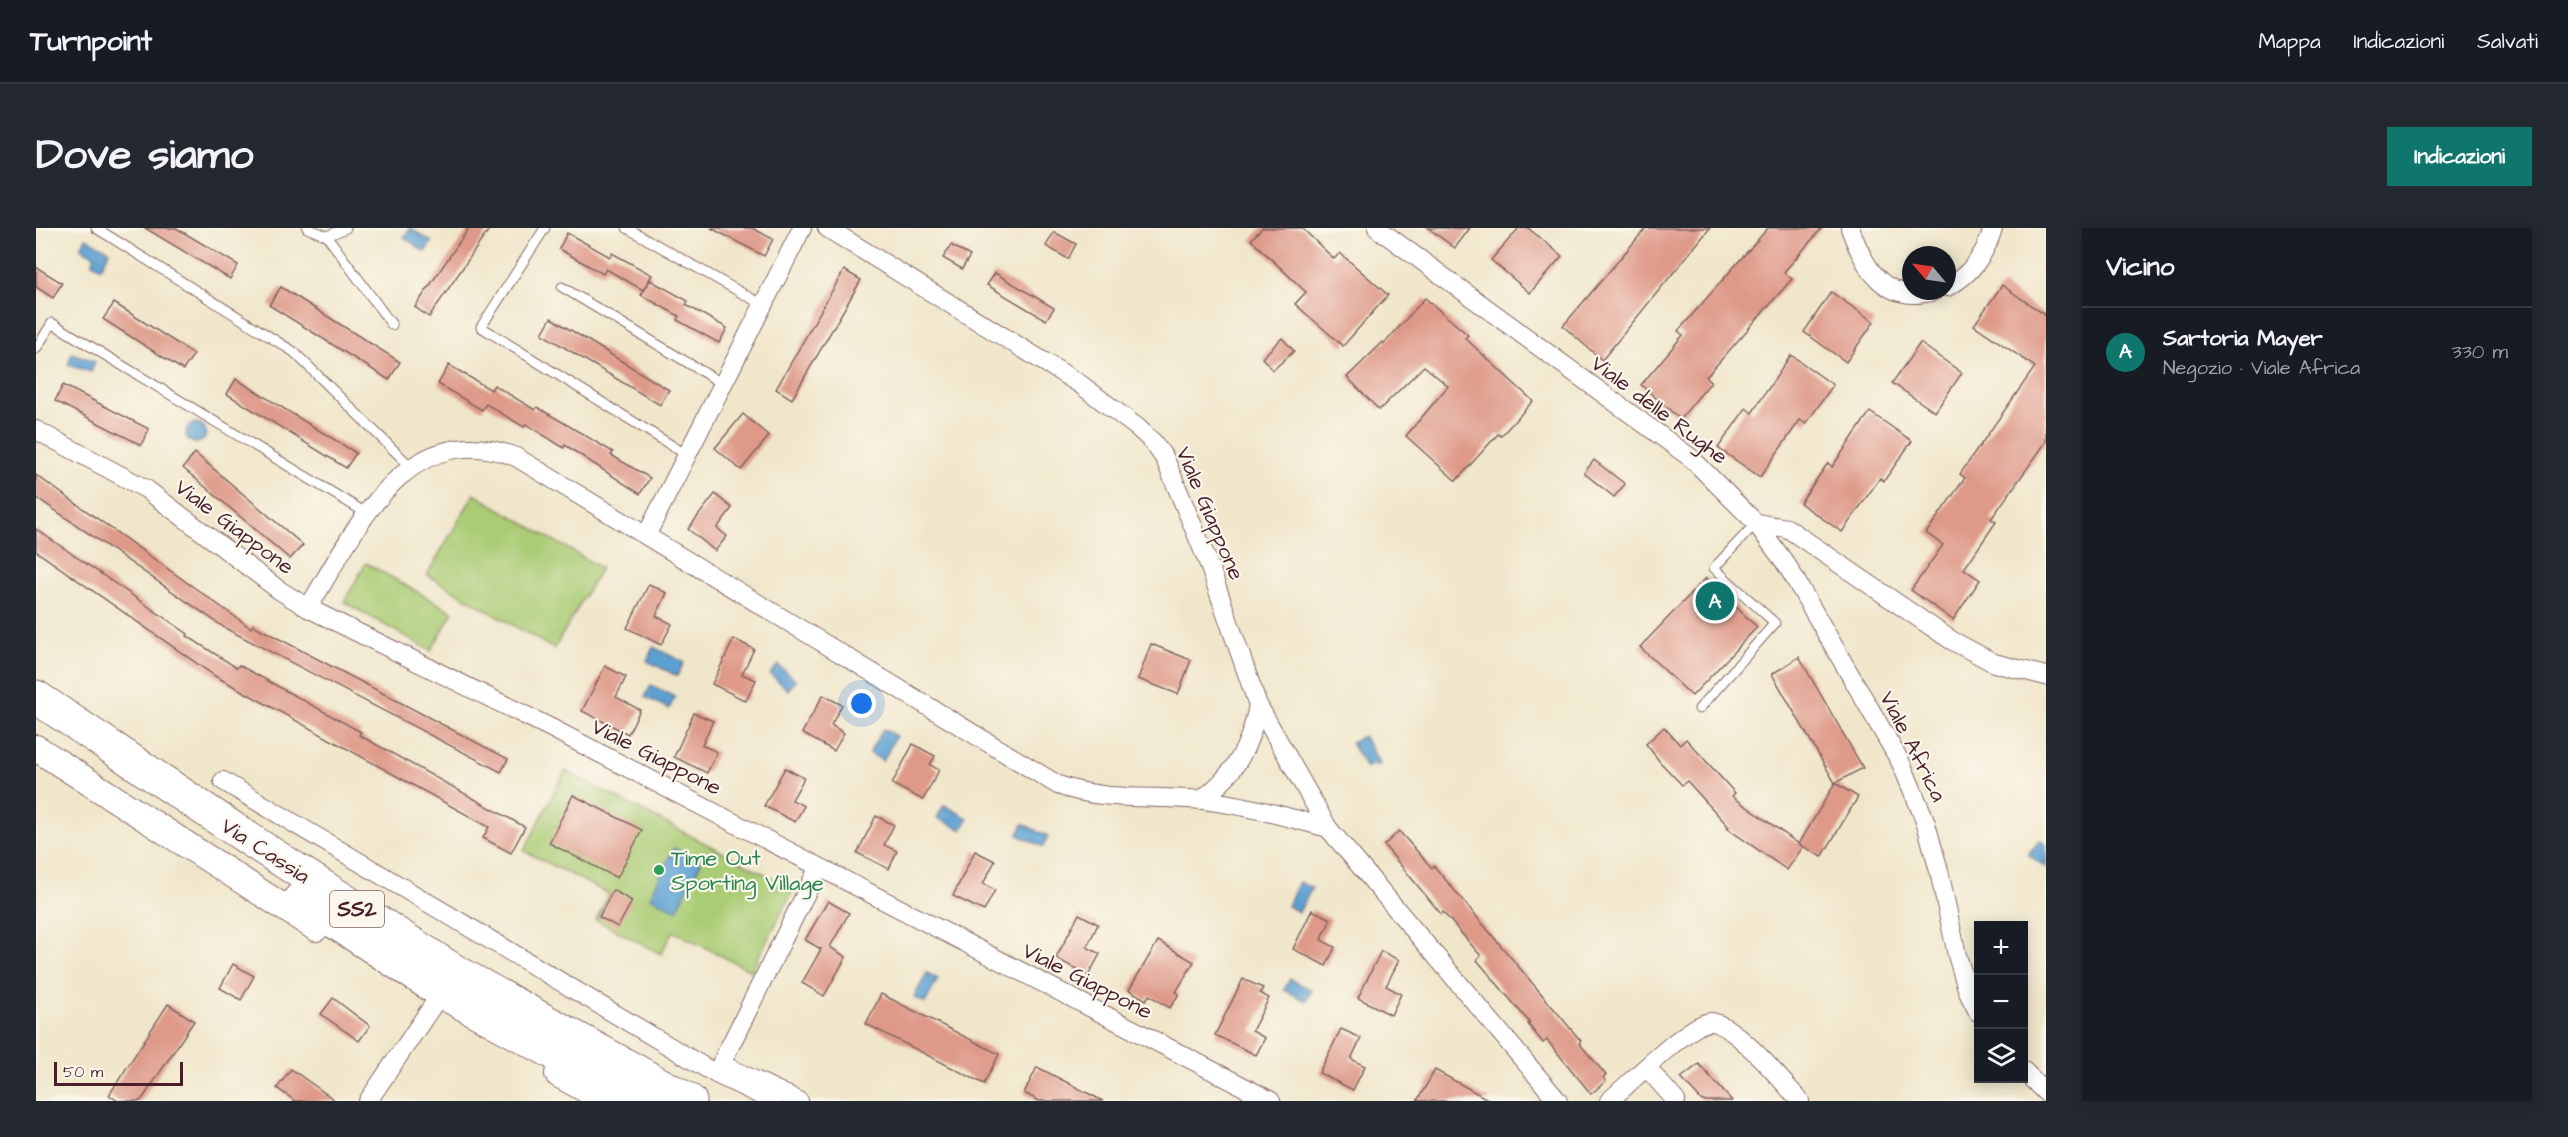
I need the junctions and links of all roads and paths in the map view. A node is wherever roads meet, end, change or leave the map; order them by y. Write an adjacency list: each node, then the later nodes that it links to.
1 (96, 228): 23 (lane)
2 (307, 228): 11 (lane)
3 (346, 228): 11 (lane)
4 (545, 228): 22 (lane)
5 (627, 228): 15 (lane)
6 (802, 228): 15 (street)
7 (827, 228): 30 (street, Viale Giappone)
8 (1377, 228): 25 (street, Viale delle Rughe)
9 (1850, 228): 14 (street)
10 (1994, 228): 12 (street)
11 (327, 236): 16 (lane)
12 (1956, 282)
13 (562, 287): 20 (lane)
14 (1902, 292)
15 (763, 305): 20 (street)
16 (392, 325)
17 (36, 326): 18 (lane)
18 (46, 332): 19 (lane); 24 (lane)
19 (36, 349)
20 (723, 384): 22 (street)
21 (36, 430): 27 (street, Viale Giappone)
22 (687, 456): 26 (street)
23 (411, 467): 24 (street); 26 (street)
24 (366, 513): 27 (street)
25 (1756, 523): 28 (street); 31 (lane); 38 (street, Viale Africa)
26 (646, 534): 35 (street)
27 (308, 608): 37 (street, Viale Giappone)
28 (2046, 676)
29 (36, 697): 46 (highway, Via Cassia / SS2)
30 (1258, 705): 35 (street); 36 (street, Viale Giappone)
31 (1699, 709)
32 (36, 723): 45 (highway, Via Cassia / SS2)
33 (36, 748): 39 (street)
34 (223, 781): 47 (street)
35 (1201, 800): 36 (street)
36 (1328, 828): 50 (street, Viale Giappone)
37 (819, 867): 48 (street); 49 (street, Viale Giappone)
38 (1974, 1004)
39 (433, 1005): 43 (street); 44 (street)
40 (1647, 1068): 51 (street); 52 (street); 53 (street)
41 (2028, 1075): 42 (street)
42 (2046, 1093)
43 (368, 1101)
44 (607, 1101)
45 (642, 1101)
46 (690, 1101)
47 (773, 1101)
48 (799, 1101)
49 (1270, 1101)
50 (1558, 1101)
51 (1609, 1101)
52 (1676, 1101)
53 (1800, 1101)

